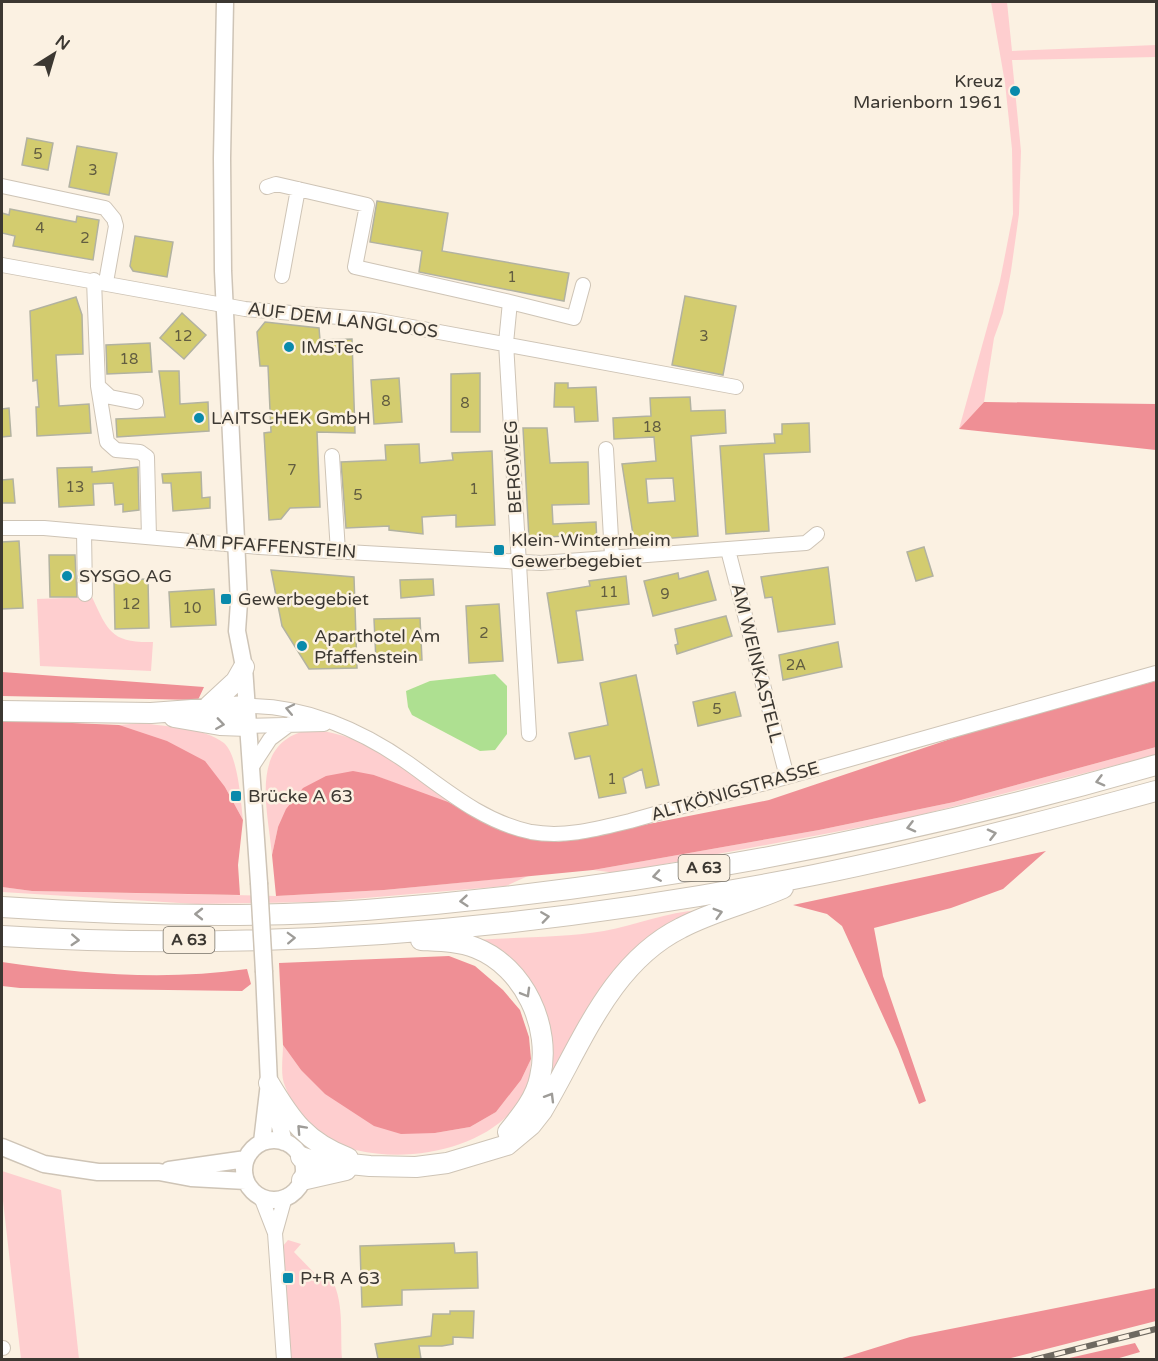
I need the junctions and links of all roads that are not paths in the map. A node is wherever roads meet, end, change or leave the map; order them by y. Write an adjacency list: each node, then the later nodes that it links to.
1 (225, 2): 10 (main road)
2 (2, 186): 7 (street)
3 (267, 187): 4 (street)
4 (298, 189): 6 (street); 9 (street)
5 (2, 265): 7 (street, AUF DEM LANGLOOS)
6 (282, 276)
7 (100, 281): 10 (street, AUF DEM LANGLOOS); 12 (street)
8 (583, 285): 9 (street)
9 (510, 302): 11 (street, BERGWEG)
10 (224, 305): 11 (street, AUF DEM LANGLOOS); 21 (main road)
11 (506, 343): 13 (street, AUF DEM LANGLOOS); 25 (street, BERGWEG)
12 (98, 386): 14 (street); 20 (street)
13 (736, 387)
14 (136, 402)
15 (606, 449): 24 (street)
16 (332, 456): 23 (street)
17 (2, 528): 18 (street, AM PFAFFENSTEIN)
18 (84, 532): 20 (street, AM PFAFFENSTEIN); 26 (street)
19 (817, 534): 22 (street)
20 (149, 537): 21 (street, AM PFAFFENSTEIN)
21 (236, 544): 23 (street, AM PFAFFENSTEIN); 27 (main road)
22 (728, 550): 24 (street); 39 (street, AM WEINKASTELL)
23 (338, 552): 25 (street, AM PFAFFENSTEIN)
24 (612, 556): 25 (street, AM PFAFFENSTEIN)
25 (519, 562): 36 (street, BERGWEG)
26 (85, 594)
27 (244, 667): 29 (highway); 30 (main road)
28 (1156, 673): 39 (street, ALTKÖNIGSTRASSE)
29 (209, 706): 30 (highway); 32 (highway)
30 (246, 706): 34 (street, ALTKÖNIGSTRASSE, one-way to 30); 35 (main road)
31 (2, 711): 32 (highway)
32 (151, 713): 35 (highway, one-way to 35)
33 (290, 724): 34 (street, ALTKÖNIGSTRASSE); 35 (street, ALTKÖNIGSTRASSE); 38 (street)
34 (332, 724): 39 (street, ALTKÖNIGSTRASSE)
35 (248, 726): 38 (main road)
36 (529, 734)
37 (1156, 765): 42 (highway, A 63, one-way to 42)
38 (251, 768): 45 (main road, bridge)
39 (787, 777)
40 (1156, 791): 41 (highway, A 63, one-way to 40)
41 (813, 875): 44 (highway, A 63, one-way to 41); 49 (highway, one-way to 41)
42 (2, 907)
43 (2, 936): 44 (highway, A 63, one-way to 44)
44 (362, 936): 49 (highway, one-way to 49)
45 (269, 1083): 46 (main road); 47 (main road); 52 (highway, one-way to 45)
46 (261, 1142): 47 (main road); 51 (main road)
47 (284, 1142): 50 (main road)
48 (2, 1147): 53 (main road)
49 (493, 1149): 52 (highway)
50 (300, 1157): 52 (highway); 54 (main road)
51 (246, 1159): 53 (main road); 55 (main road)
52 (370, 1166): 54 (highway)
53 (159, 1172): 55 (main road)
54 (302, 1180): 57 (main road)
55 (246, 1181): 56 (main road)
56 (261, 1197): 57 (main road); 58 (street)
57 (285, 1197): 58 (street)
58 (275, 1233): 59 (street)
59 (284, 1359)

